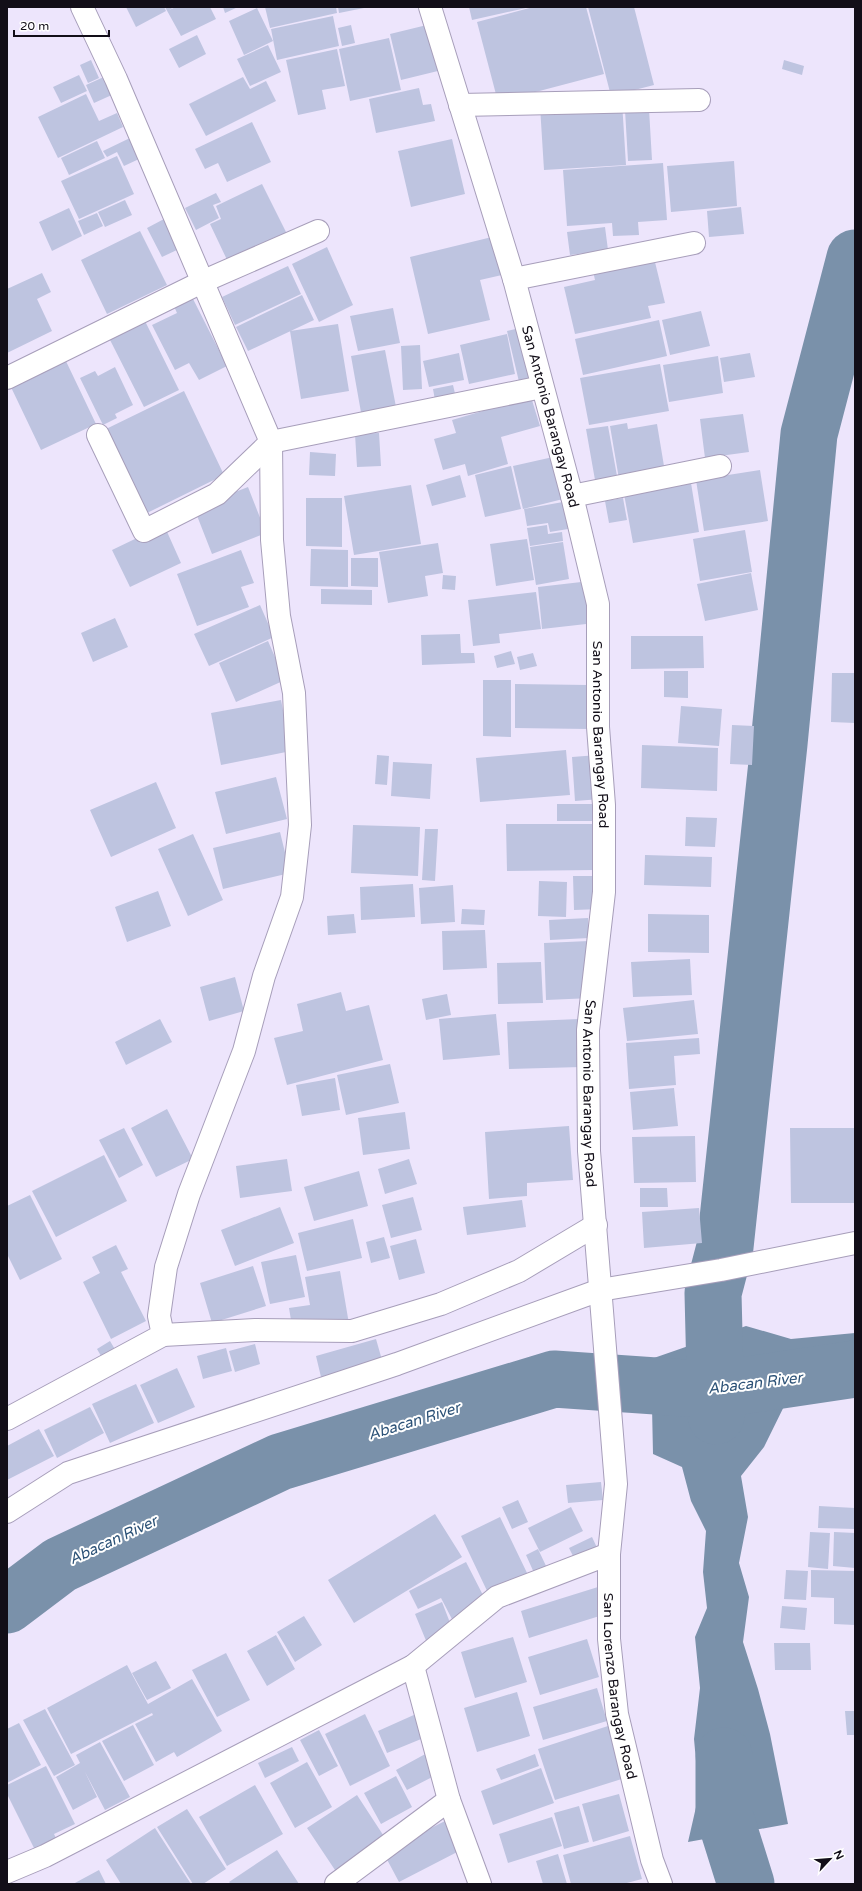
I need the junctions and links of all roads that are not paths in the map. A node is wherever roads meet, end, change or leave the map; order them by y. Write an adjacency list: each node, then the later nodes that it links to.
1 (82, 7): 8 (street)
2 (430, 7): 4 (street, San Antonio Barangay Road)
3 (699, 100): 4 (street)
4 (460, 105): 7 (street, San Antonio Barangay Road)
5 (318, 231): 8 (street)
6 (694, 243): 7 (street)
7 (514, 279): 10 (street, San Antonio Barangay Road)
8 (204, 281): 9 (street); 12 (street)
9 (7, 378)
10 (542, 387): 12 (street); 14 (street, San Antonio Barangay Road)
11 (98, 435): 12 (street)
12 (271, 442): 18 (street)
13 (720, 466): 14 (street)
14 (572, 496): 15 (street, San Antonio Barangay Road)
15 (596, 1225): 17 (street, San Antonio Barangay Road); 18 (street)
16 (855, 1243): 17 (street)
17 (601, 1300): 20 (street, San Antonio Barangay Road); 21 (street)
18 (163, 1336): 19 (street)
19 (7, 1419)
20 (616, 1484): 22 (street, San Lorenzo Barangay Road)
21 (7, 1512)
22 (609, 1554): 23 (street); 28 (street, San Lorenzo Barangay Road)
23 (413, 1666): 24 (street); 25 (street)
24 (449, 1800): 26 (street); 27 (street)
25 (7, 1872)
26 (336, 1884)
27 (480, 1884)
28 (661, 1884)

